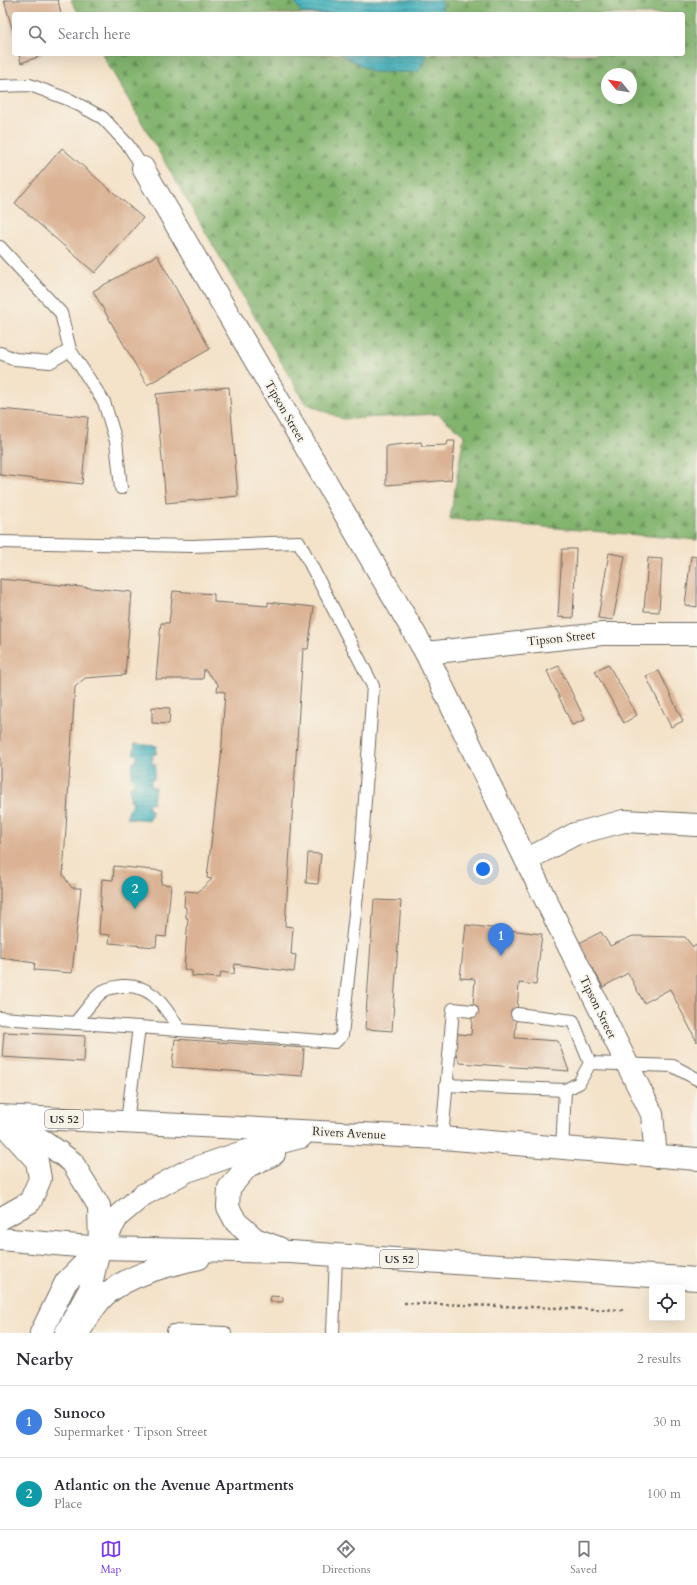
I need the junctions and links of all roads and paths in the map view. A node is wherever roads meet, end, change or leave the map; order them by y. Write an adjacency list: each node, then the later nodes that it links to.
1 (0, 86): 2 (lane)
2 (143, 168): 9 (main road, Tipson Street)
3 (0, 247): 4 (lane)
4 (70, 350): 5 (lane); 6 (lane)
5 (0, 353)
6 (121, 488)
7 (0, 542): 17 (lane)
8 (697, 634): 9 (main road, Tipson Street)
9 (426, 653): 11 (main road, Tipson Street)
10 (697, 825): 11 (main road)
11 (526, 860): 19 (main road, Tipson Street)
12 (472, 1011): 21 (lane)
13 (517, 1014): 18 (lane)
14 (0, 1018): 15 (lane)
15 (75, 1023): 16 (lane); 17 (lane)
16 (139, 1027): 17 (lane); 24 (lane)
17 (180, 1030)
18 (590, 1063): 19 (lane); 22 (lane)
19 (626, 1064): 20 (lane); 28 (main road, Tipson Street)
20 (697, 1079)
21 (446, 1085): 22 (lane); 26 (lane)
22 (565, 1090): 27 (lane)
23 (0, 1118): 24 (main road, Rivers Avenue / US 52); 30 (main road); 32 (main road)
24 (127, 1122): 25 (main road, Rivers Avenue / US 52)
25 (320, 1131): 26 (main road, Rivers Avenue / US 52); 32 (main road); 34 (main road)
26 (442, 1138): 27 (main road, Rivers Avenue / US 52)
27 (562, 1150): 28 (main road, Rivers Avenue / US 52)
28 (656, 1157): 29 (main road, Rivers Avenue / US 52)
29 (697, 1159)
30 (0, 1218)
31 (0, 1239): 32 (main road, US 52)
32 (100, 1248): 33 (main road, US 52); 39 (main road); 40 (main road)
33 (229, 1251): 34 (main road, US 52); 41 (main road)
34 (290, 1252): 35 (main road, US 52)
35 (336, 1255): 36 (main road, US 52); 44 (lane)
36 (697, 1279)
37 (404, 1304): 38 (path)
38 (623, 1310)
39 (41, 1333)
40 (66, 1333)
41 (78, 1333)
42 (173, 1333): 43 (lane)
43 (225, 1333)
44 (333, 1333)

